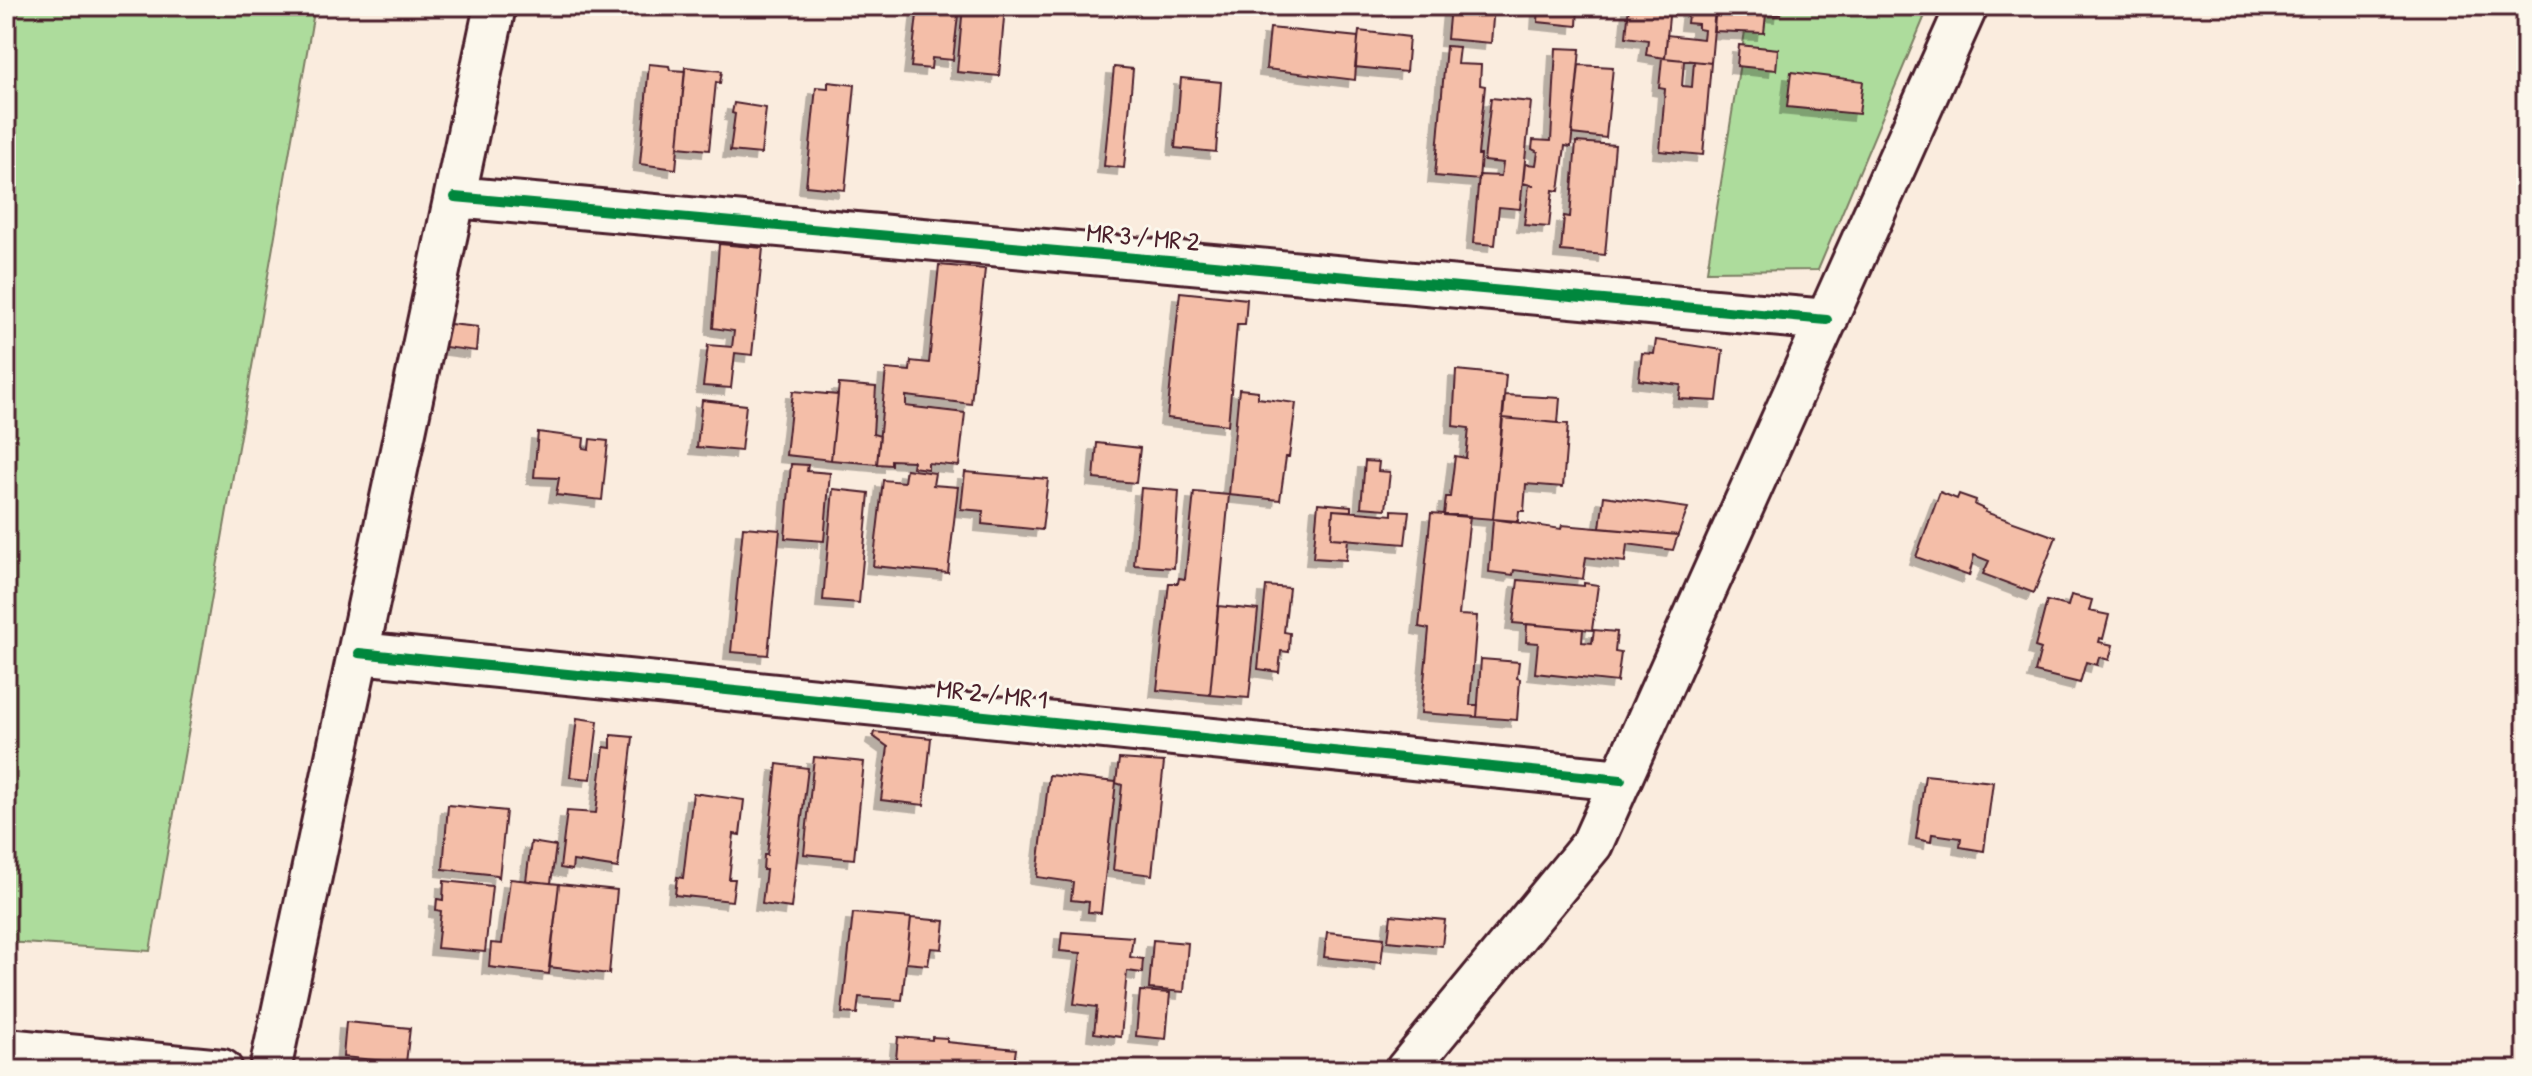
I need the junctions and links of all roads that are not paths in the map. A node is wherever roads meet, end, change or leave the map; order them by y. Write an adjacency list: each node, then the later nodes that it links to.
1 (495, 6): 3 (street)
2 (1967, 6): 4 (street)
3 (455, 197): 4 (street, MR 3 / MR 2); 5 (street)
4 (1827, 320): 6 (street)
5 (359, 653): 6 (street, MR 2 / MR 1); 9 (street)
6 (1621, 780): 10 (street)
7 (6, 1049): 8 (street)
8 (222, 1070)
9 (270, 1070)
10 (1406, 1070)

